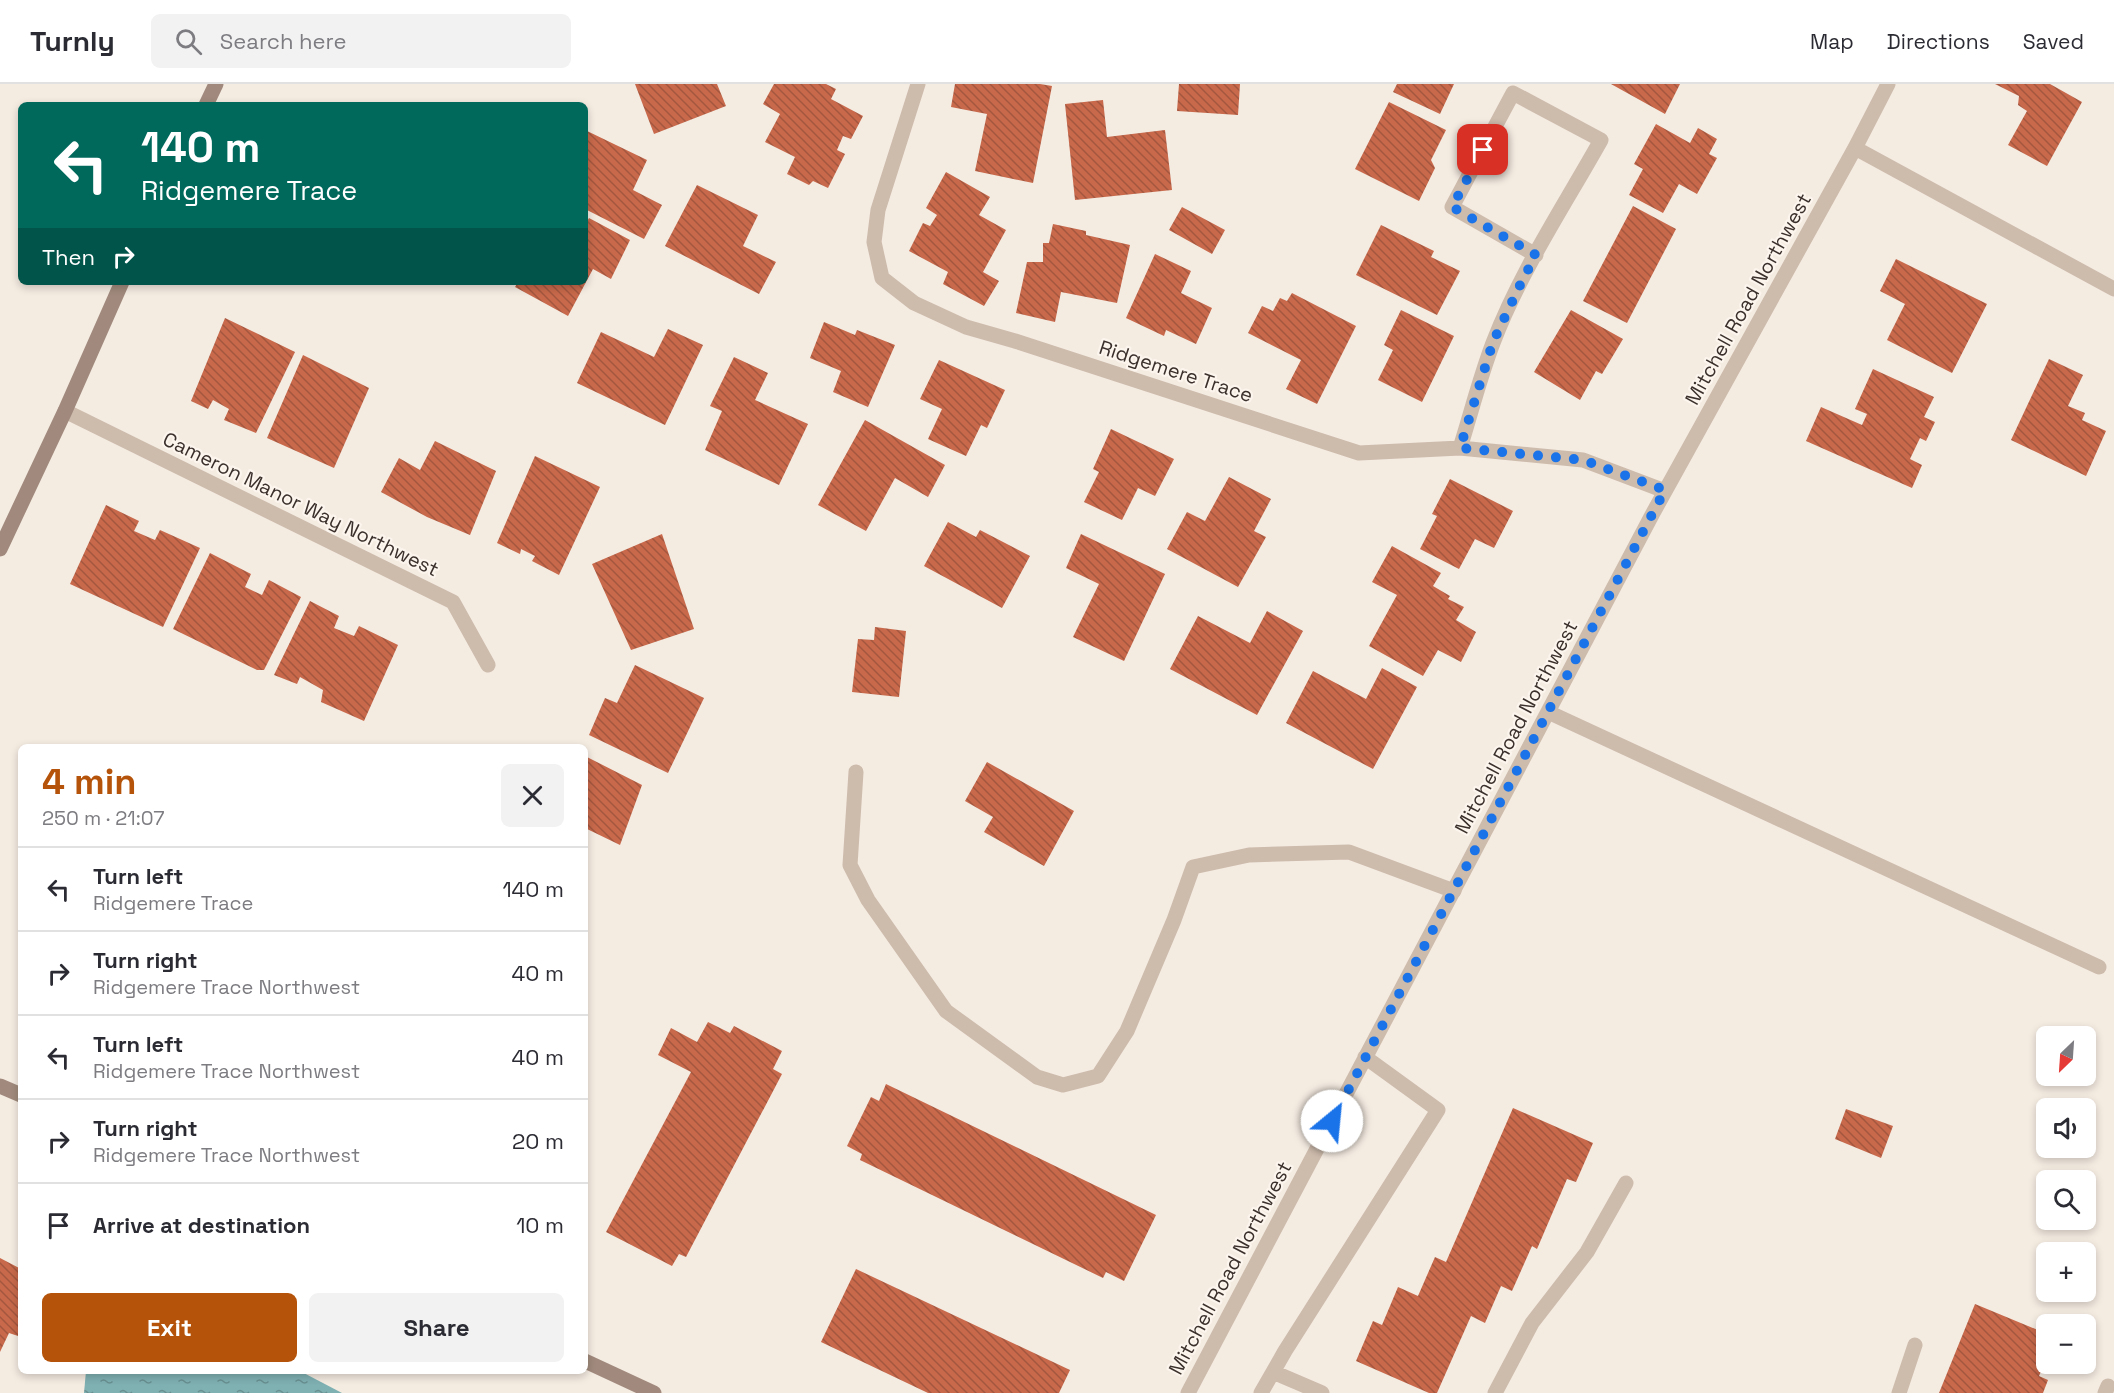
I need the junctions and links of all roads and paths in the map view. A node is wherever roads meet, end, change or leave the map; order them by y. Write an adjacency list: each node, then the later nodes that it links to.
1 (216, 84): 4 (street)
2 (918, 84): 10 (street, Ridgemere Trace)
3 (1888, 84): 5 (street, Mitchell Road Northwest)
4 (207, 102)
5 (1855, 148): 8 (street); 11 (street, Mitchell Road Northwest)
6 (1536, 255): 6 (street); 10 (street)
7 (121, 285): 9 (street)
8 (2114, 289)
9 (65, 411): 12 (street); 13 (street, Cameron Manor Way Northwest)
10 (1460, 448): 11 (street, Ridgemere Trace)
11 (1665, 490): 14 (street, Mitchell Road Northwest)
12 (0, 549)
13 (488, 665)
14 (1548, 712): 16 (street, Mitchell Road Northwest); 17 (street)
15 (856, 772): 16 (street)
16 (1454, 891): 18 (street, Mitchell Road Northwest)
17 (2099, 967)
18 (1365, 1057): 24 (street); 26 (street, Mitchell Road Northwest)
19 (0, 1086): 20 (street)
20 (18, 1094)
21 (1626, 1183): 29 (street)
22 (1915, 1345): 30 (street)
23 (588, 1362): 25 (street)
24 (1273, 1372): 27 (street); 28 (street)
25 (654, 1393)
26 (1188, 1393)
27 (1262, 1393)
28 (1322, 1393)
29 (1495, 1393)
30 (1899, 1393)

